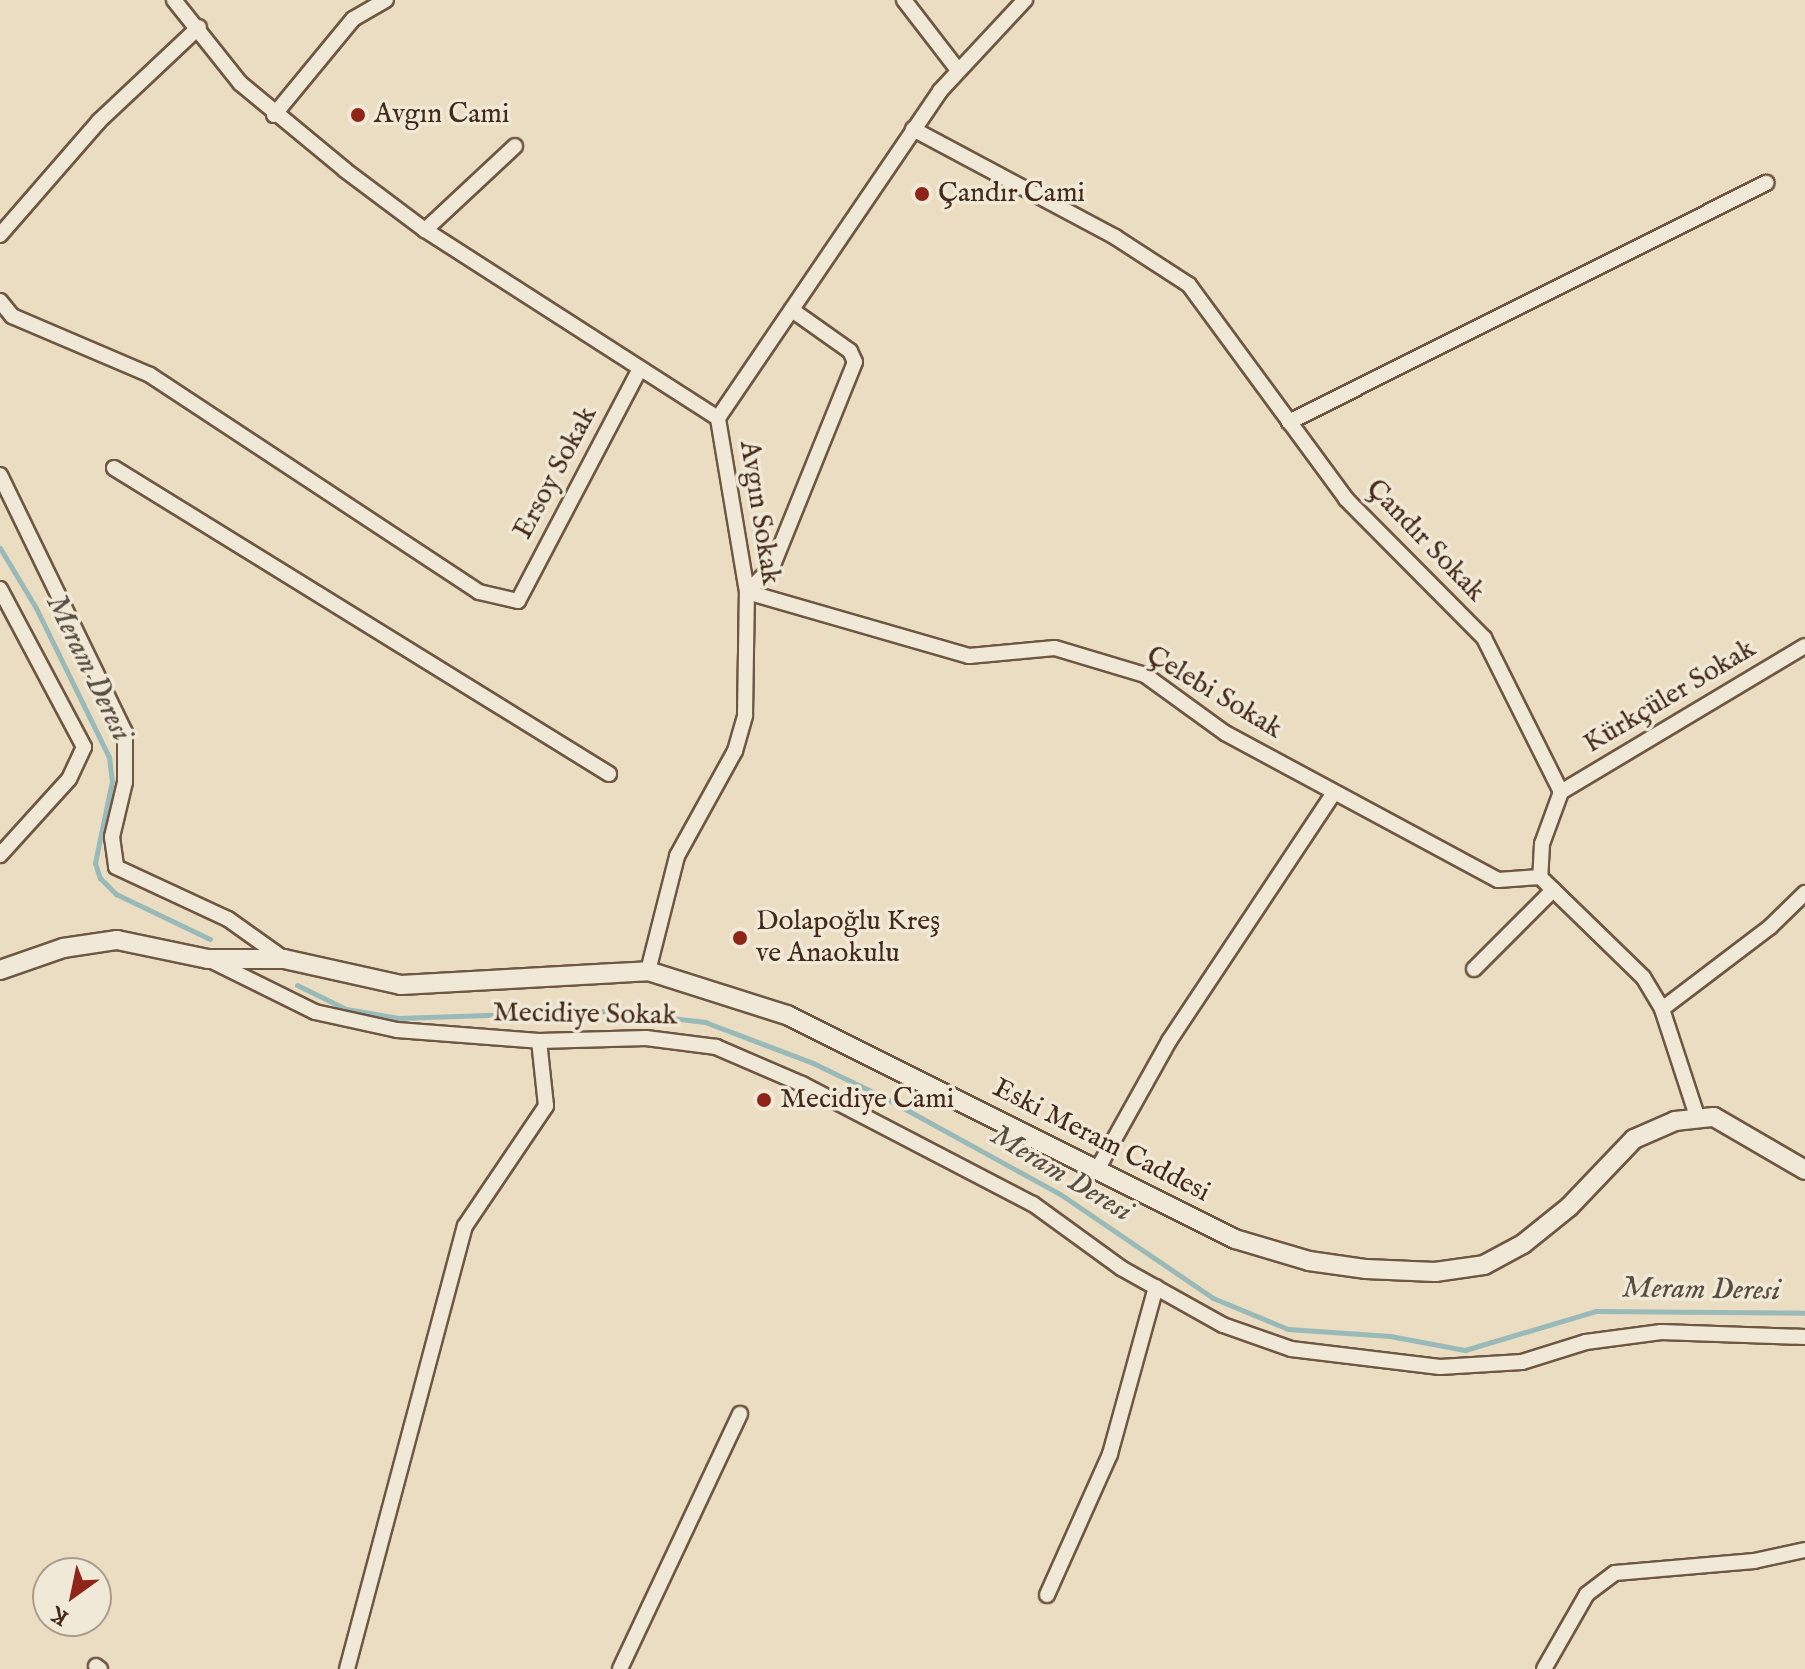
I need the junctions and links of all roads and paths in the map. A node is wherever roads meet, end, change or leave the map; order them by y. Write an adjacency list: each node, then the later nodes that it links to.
1 (174, 0): 5 (street)
2 (386, 0): 7 (street)
3 (904, 0): 6 (street)
4 (1025, 0): 6 (street, Avgın Sokak)
5 (199, 27): 7 (street); 12 (street)
6 (958, 70): 8 (street, Avgın Sokak)
7 (274, 115): 11 (street)
8 (913, 129): 14 (street, Avgın Sokak); 17 (street, Çandır Sokak)
9 (515, 146): 11 (street)
10 (1766, 183): 17 (street)
11 (425, 230): 15 (street)
12 (0, 235)
13 (0, 301): 15 (street, Ersoy Sokak)
14 (792, 310): 16 (street, Avgın Sokak); 21 (street)
15 (640, 369): 16 (street)
16 (718, 418): 21 (street, Avgın Sokak)
17 (1289, 422): 24 (street, Çandır Sokak)
18 (114, 468): 23 (street)
19 (0, 475): 31 (street)
20 (0, 589): 26 (street)
21 (747, 592): 25 (street, Çelebi Sokak); 34 (street, Avgın Sokak)
22 (1805, 646): 24 (street, Kürkçüler Sokak)
23 (609, 774)
24 (1561, 792): 27 (street)
25 (1334, 793): 27 (street, Çelebi Sokak); 38 (street)
26 (0, 855)
27 (1540, 877): 28 (street)
28 (1553, 890): 32 (street); 35 (street)
29 (1805, 893): 35 (street)
30 (208, 959): 31 (street, Eski Meram Caddesi); 33 (street, Eski Meram Caddesi); 36 (street, Mecidiye Sokak)
31 (284, 959): 34 (street, Eski Meram Caddesi)
32 (1474, 969)
33 (0, 970)
34 (648, 971): 38 (street, Eski Meram Caddesi)
35 (1662, 1009): 37 (street)
36 (539, 1041): 40 (street, Mecidiye Sokak); 45 (street)
37 (1698, 1119): 38 (street, Eski Meram Caddesi); 39 (street, Eski Meram Caddesi)
38 (1097, 1170)
39 (1805, 1170)
40 (1156, 1287): 41 (street, Mecidiye Sokak); 44 (street)
41 (1805, 1337)
42 (740, 1414): 46 (street)
43 (1805, 1550): 47 (street)
44 (1047, 1595)
45 (347, 1669)
46 (620, 1669)
47 (1544, 1669)

